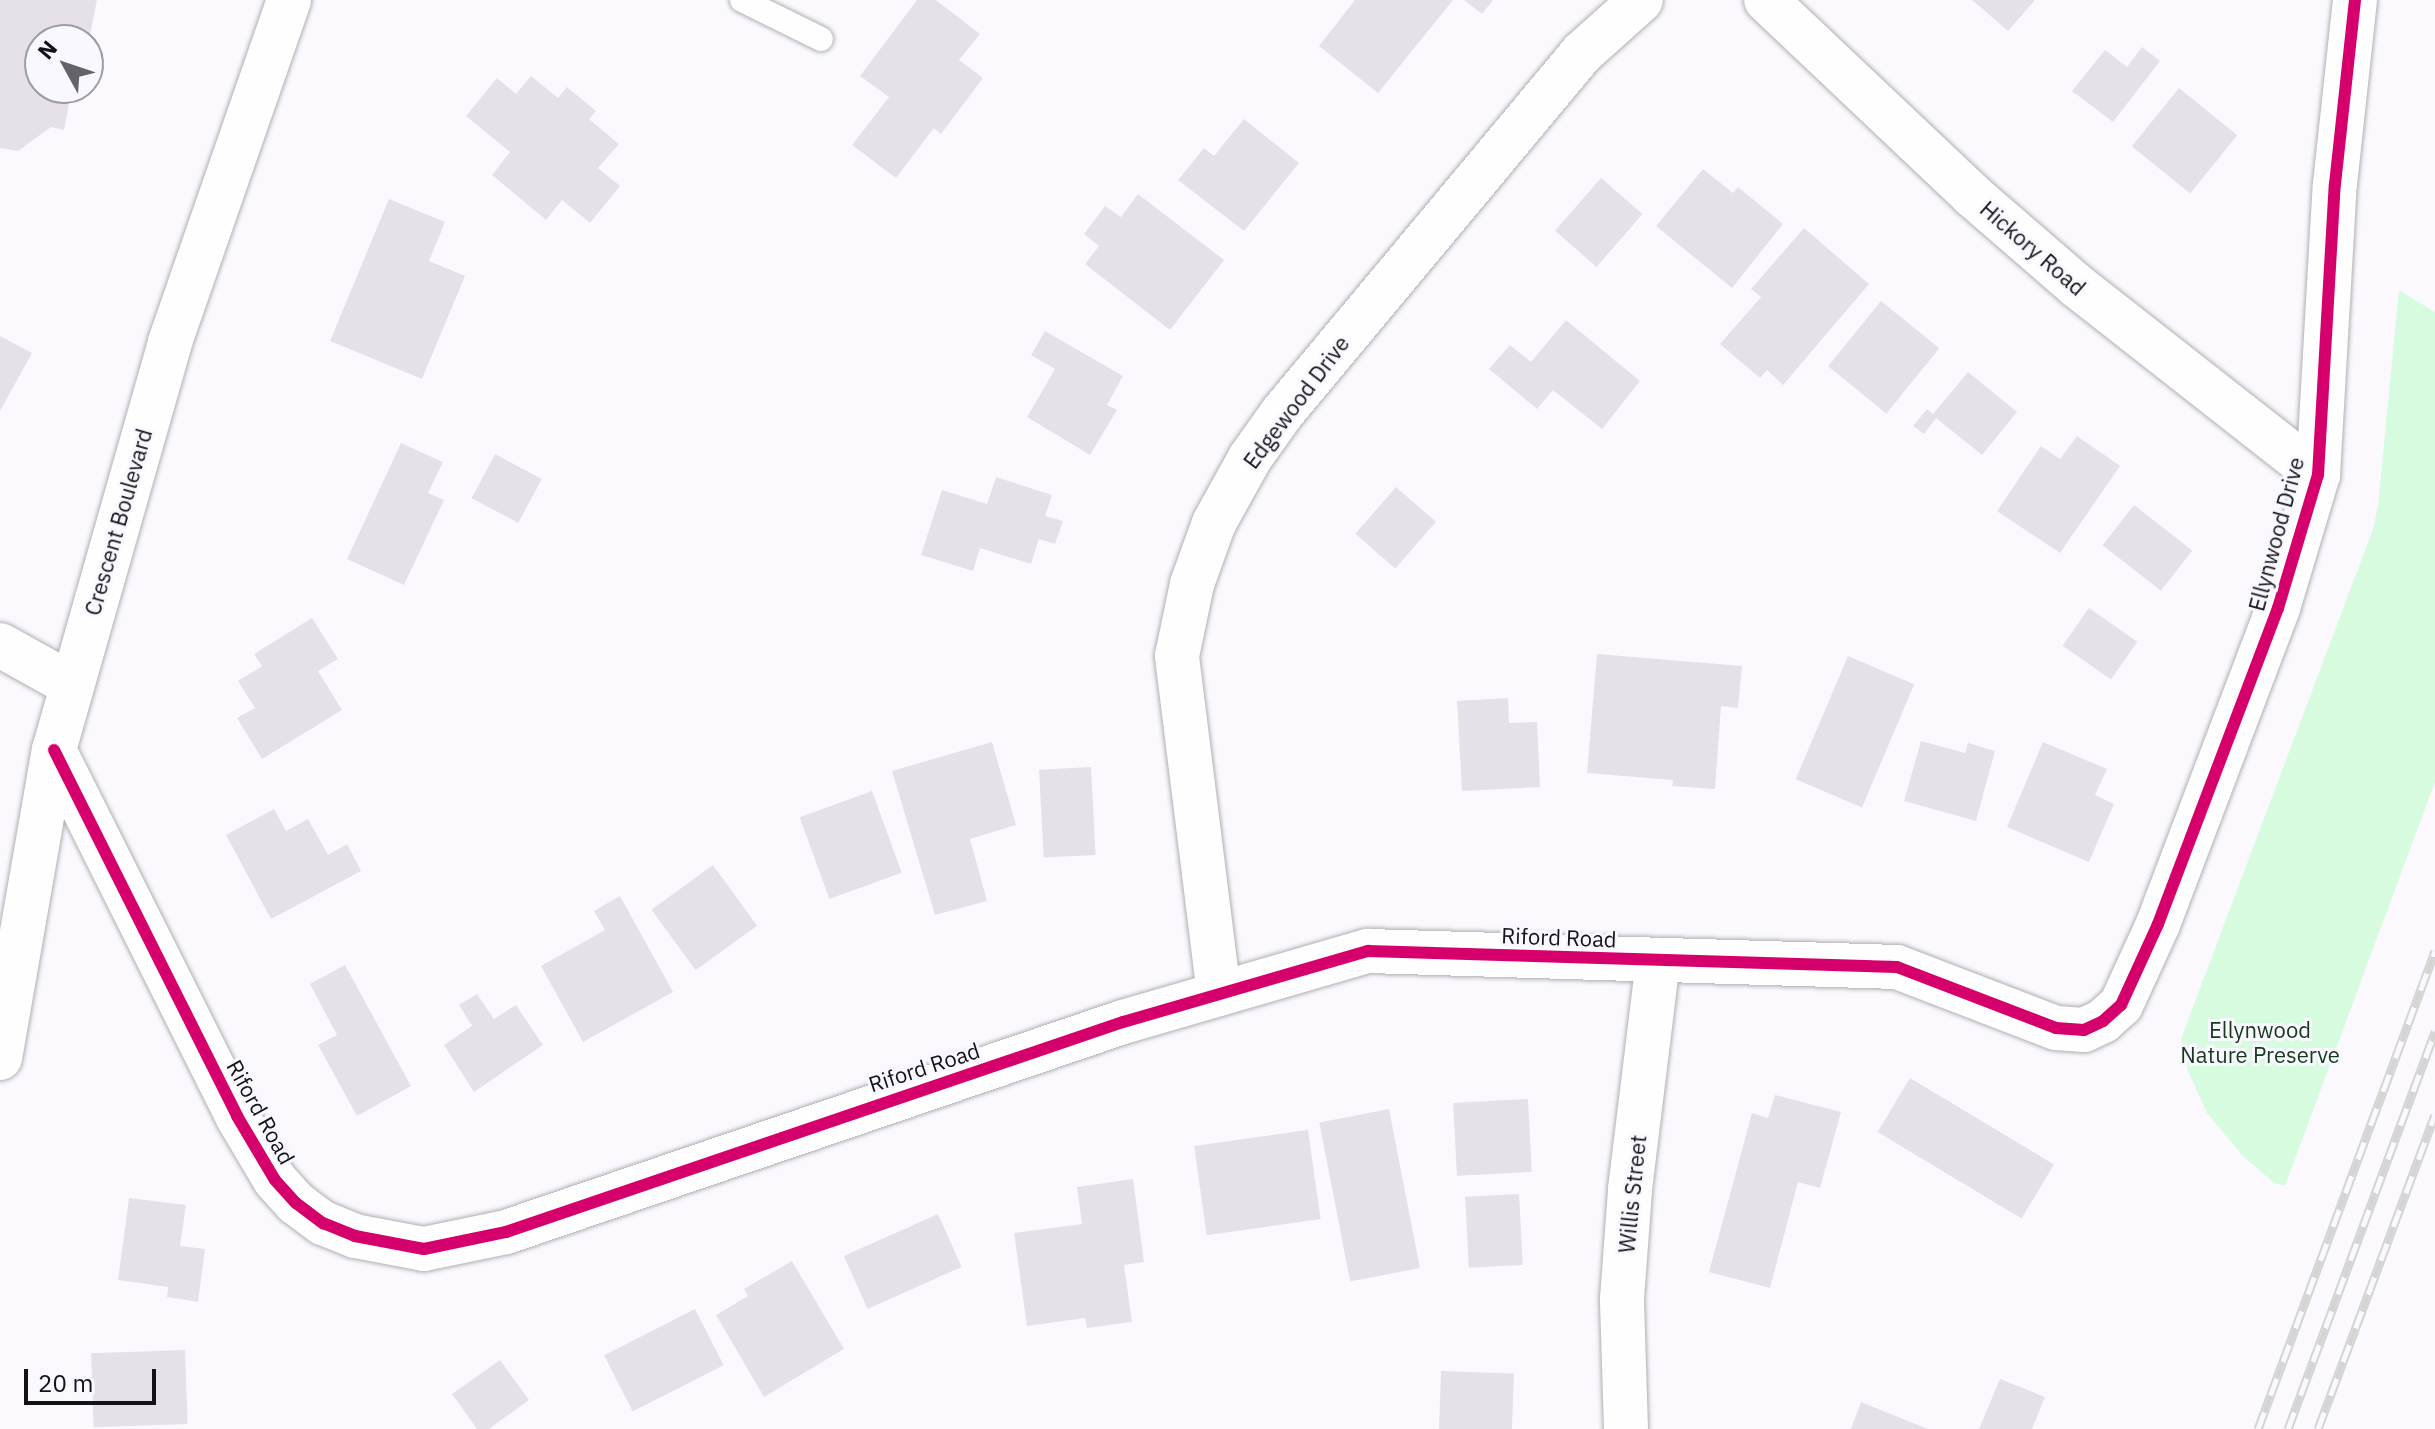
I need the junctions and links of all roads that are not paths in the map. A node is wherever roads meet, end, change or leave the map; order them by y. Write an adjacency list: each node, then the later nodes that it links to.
1 (289, 0): 9 (street, Crescent Boulevard)
2 (742, 0): 6 (lane)
3 (1641, 0): 12 (street, Edgewood Drive)
4 (1766, 0): 7 (street, Hickory Road)
5 (2355, 0): 7 (street, Ellynwood Drive)
6 (821, 39)
7 (2318, 475): 13 (street, Ellynwood Drive)
8 (0, 645): 9 (street)
9 (72, 685): 10 (street, Crescent Boulevard)
10 (54, 750): 12 (street, Riford Road); 14 (street, Crescent Boulevard)
11 (1658, 960): 12 (street, Riford Road); 13 (street, Riford Road); 15 (street, Willis Street)
12 (1219, 994)
13 (2084, 1030)
14 (0, 1058)
15 (1626, 1429)

